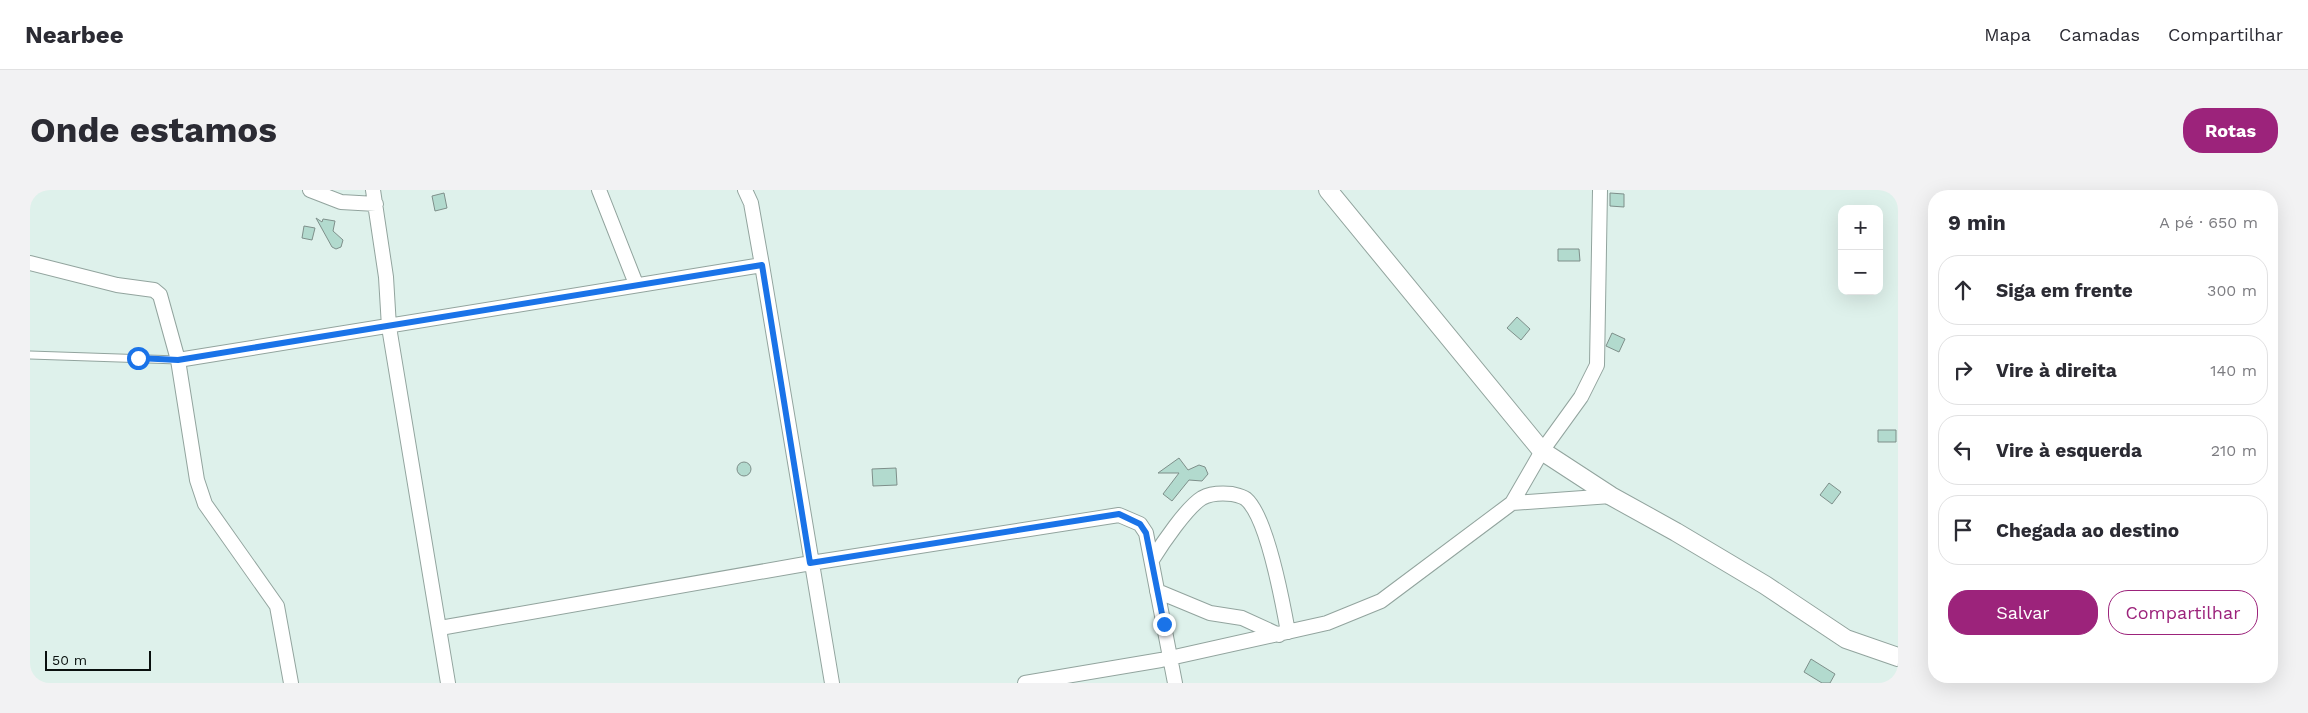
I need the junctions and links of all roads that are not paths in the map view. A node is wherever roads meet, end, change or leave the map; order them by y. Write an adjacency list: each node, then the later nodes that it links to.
1 (310, 190): 7 (street)
2 (374, 190): 7 (street)
3 (599, 190): 10 (street)
4 (745, 190): 9 (street)
5 (1328, 190): 14 (street)
6 (1600, 190): 14 (street)
7 (376, 204): 11 (street)
8 (30, 263): 13 (street)
9 (762, 265): 10 (street); 18 (street)
10 (636, 284): 11 (street)
11 (389, 327): 13 (street); 20 (street)
12 (30, 355): 13 (lane)
13 (178, 360): 24 (street)
14 (1542, 450): 15 (street); 16 (street)
15 (1611, 496): 16 (street); 22 (street)
16 (1512, 503): 21 (street)
17 (1152, 560): 18 (street); 19 (street); 21 (street)
18 (810, 563): 20 (street); 26 (street)
19 (1157, 591): 21 (street); 23 (street)
20 (440, 628): 25 (street)
21 (1284, 634): 23 (street)
22 (1898, 657)
23 (1171, 658): 27 (street); 28 (street)
24 (291, 683)
25 (448, 683)
26 (832, 683)
27 (1025, 683)
28 (1175, 683)

